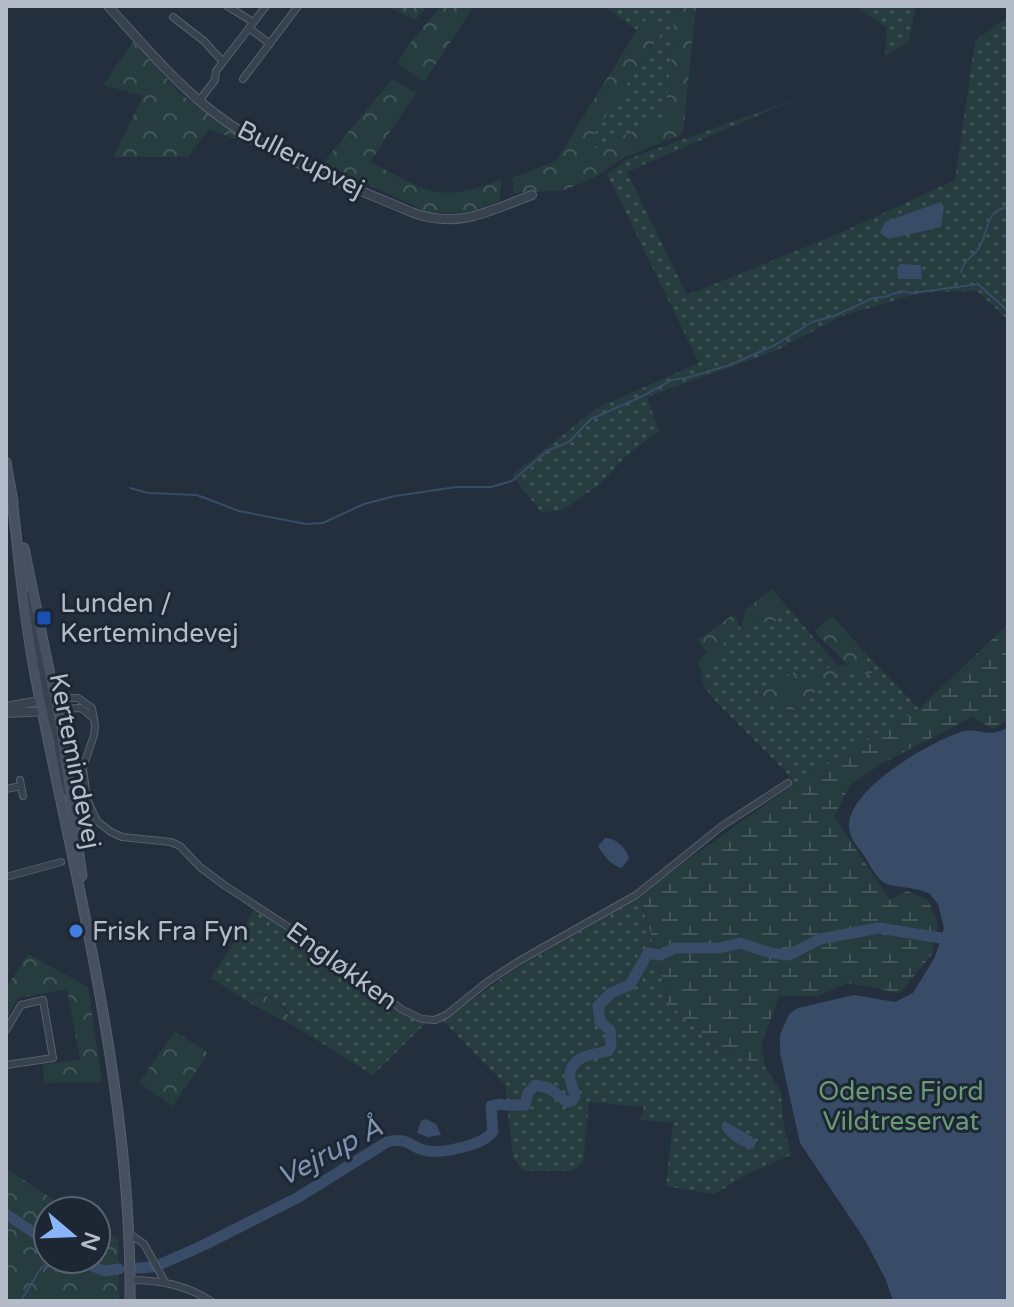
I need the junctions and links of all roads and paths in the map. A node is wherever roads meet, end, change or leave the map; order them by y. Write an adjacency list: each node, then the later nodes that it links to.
1 (108, 6): 10 (street, Bullerupvej)
2 (227, 6): 6 (street)
3 (266, 6): 6 (street)
4 (298, 6): 7 (street)
5 (173, 17): 8 (street)
6 (251, 25): 7 (street); 8 (street)
7 (270, 44): 9 (street)
8 (223, 62): 10 (street)
9 (243, 79)
10 (199, 101): 11 (street, Bullerupvej)
11 (532, 195)
12 (6, 462): 13 (main road, Kertemindevej)
13 (12, 498): 14 (main road, Kertemindevej); 14 (main road, Kertemindevej)
14 (47, 699): 15 (street); 16 (main road, Kertemindevej); 17 (street)
15 (6, 710): 16 (street)
16 (50, 710): 17 (street); 23 (main road, Kertemindevej); 23 (main road, Kertemindevej)
17 (95, 725): 18 (street, Engløkken)
18 (788, 783)
19 (6, 789): 20 (street)
20 (23, 796)
21 (61, 862): 22 (street)
22 (6, 877)
23 (89, 935): 26 (main road, Kertemindevej)
24 (6, 1030): 25 (street)
25 (6, 1065)
26 (127, 1232): 27 (main road, Kertemindevej); 28 (street)
27 (130, 1280): 28 (street); 29 (main road, Kertemindevej)
28 (165, 1282): 30 (street)
29 (130, 1301)
30 (211, 1301)

